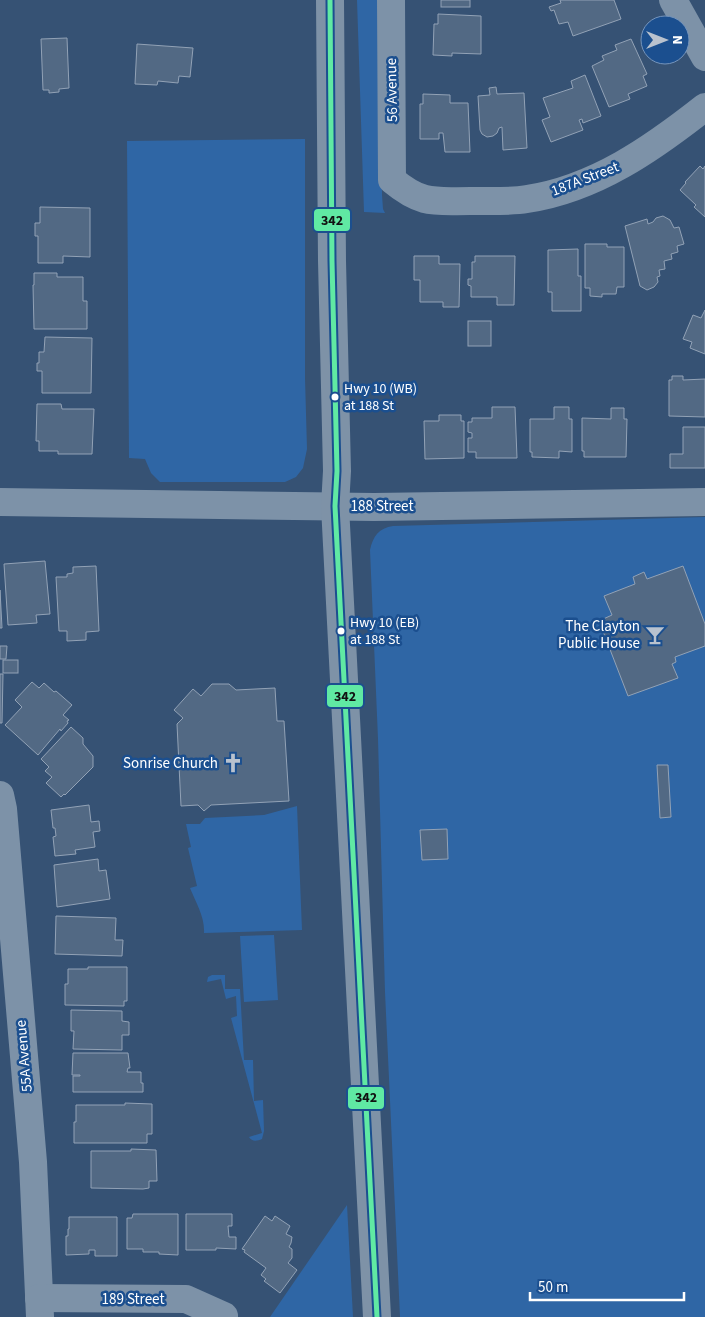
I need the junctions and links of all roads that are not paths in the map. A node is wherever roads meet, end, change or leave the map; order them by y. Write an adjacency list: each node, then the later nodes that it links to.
1 (330, 0): 9 (highway)
2 (391, 0): 6 (street, 56 Avenue)
3 (673, 0): 4 (street)
4 (705, 57)
5 (705, 107): 6 (street, 187A Street)
6 (392, 180)
7 (0, 502): 9 (street, 188 Street)
8 (705, 502): 9 (street, 188 Street)
9 (334, 506): 13 (highway)
10 (0, 795): 11 (street, 55A Avenue)
11 (39, 1308): 12 (street, 189 Street)
12 (224, 1316)
13 (377, 1317)

